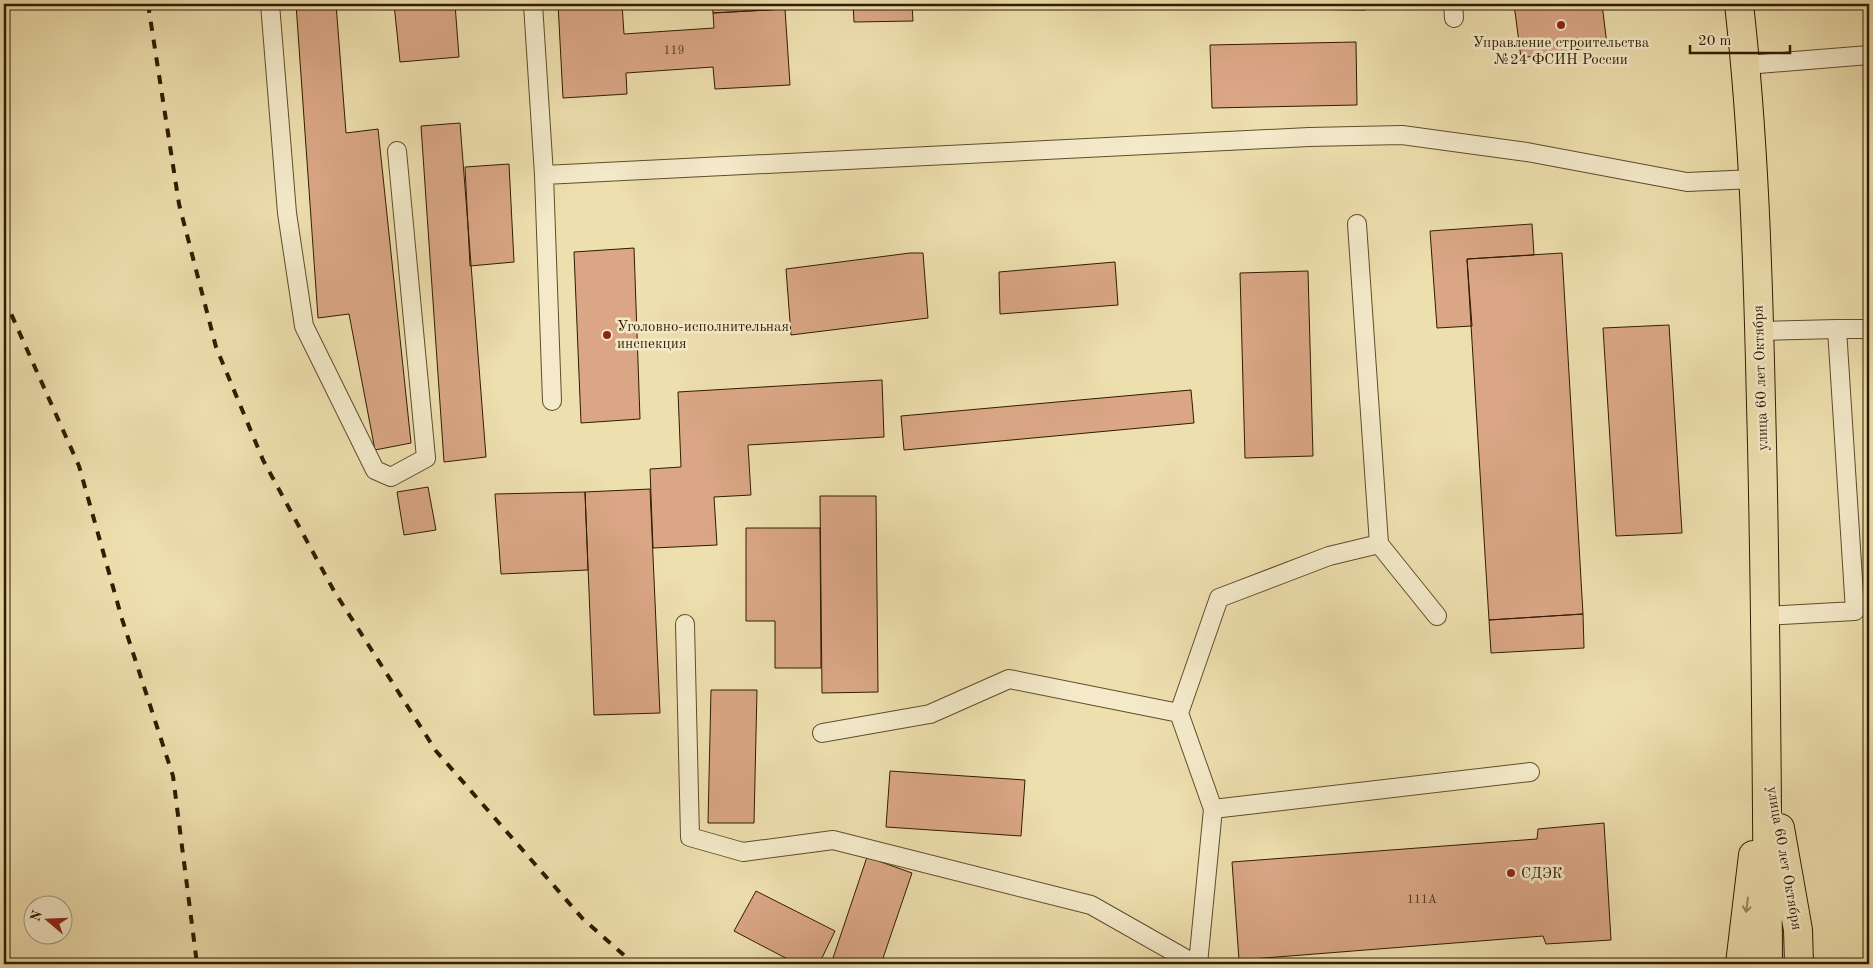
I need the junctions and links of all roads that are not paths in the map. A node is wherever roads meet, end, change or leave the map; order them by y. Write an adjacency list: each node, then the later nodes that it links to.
1 (270, 4): 6 (lane)
2 (533, 4): 7 (lane)
3 (1739, 4): 5 (main road, улица 60 лет Октября)
4 (1869, 55): 5 (lane)
5 (1746, 65): 8 (main road, улица 60 лет Октября)
6 (397, 151)
7 (544, 176): 8 (lane); 13 (lane)
8 (1754, 179): 12 (main road, улица 60 лет Октября)
9 (1357, 224): 14 (lane)
10 (1837, 329): 11 (lane); 12 (lane); 16 (lane)
11 (1869, 329)
12 (1759, 331): 16 (main road, улица 60 лет Октября)
13 (552, 401)
14 (1379, 544): 15 (lane); 18 (lane)
15 (1437, 616)
16 (1766, 616): 20 (main road, улица 60 лет Октября)
17 (685, 624): 23 (lane)
18 (1179, 713): 19 (lane); 22 (lane)
19 (822, 733)
20 (1767, 752): 24 (main road, улица 60 лет Октября, one-way to 24); 25 (main road, улица 60 лет Октября); 26 (main road, улица 60 лет Октября)
21 (1530, 772): 22 (lane)
22 (1213, 809): 23 (lane)
23 (1196, 964)
24 (1740, 964)
25 (1768, 964)
26 (1800, 964)

